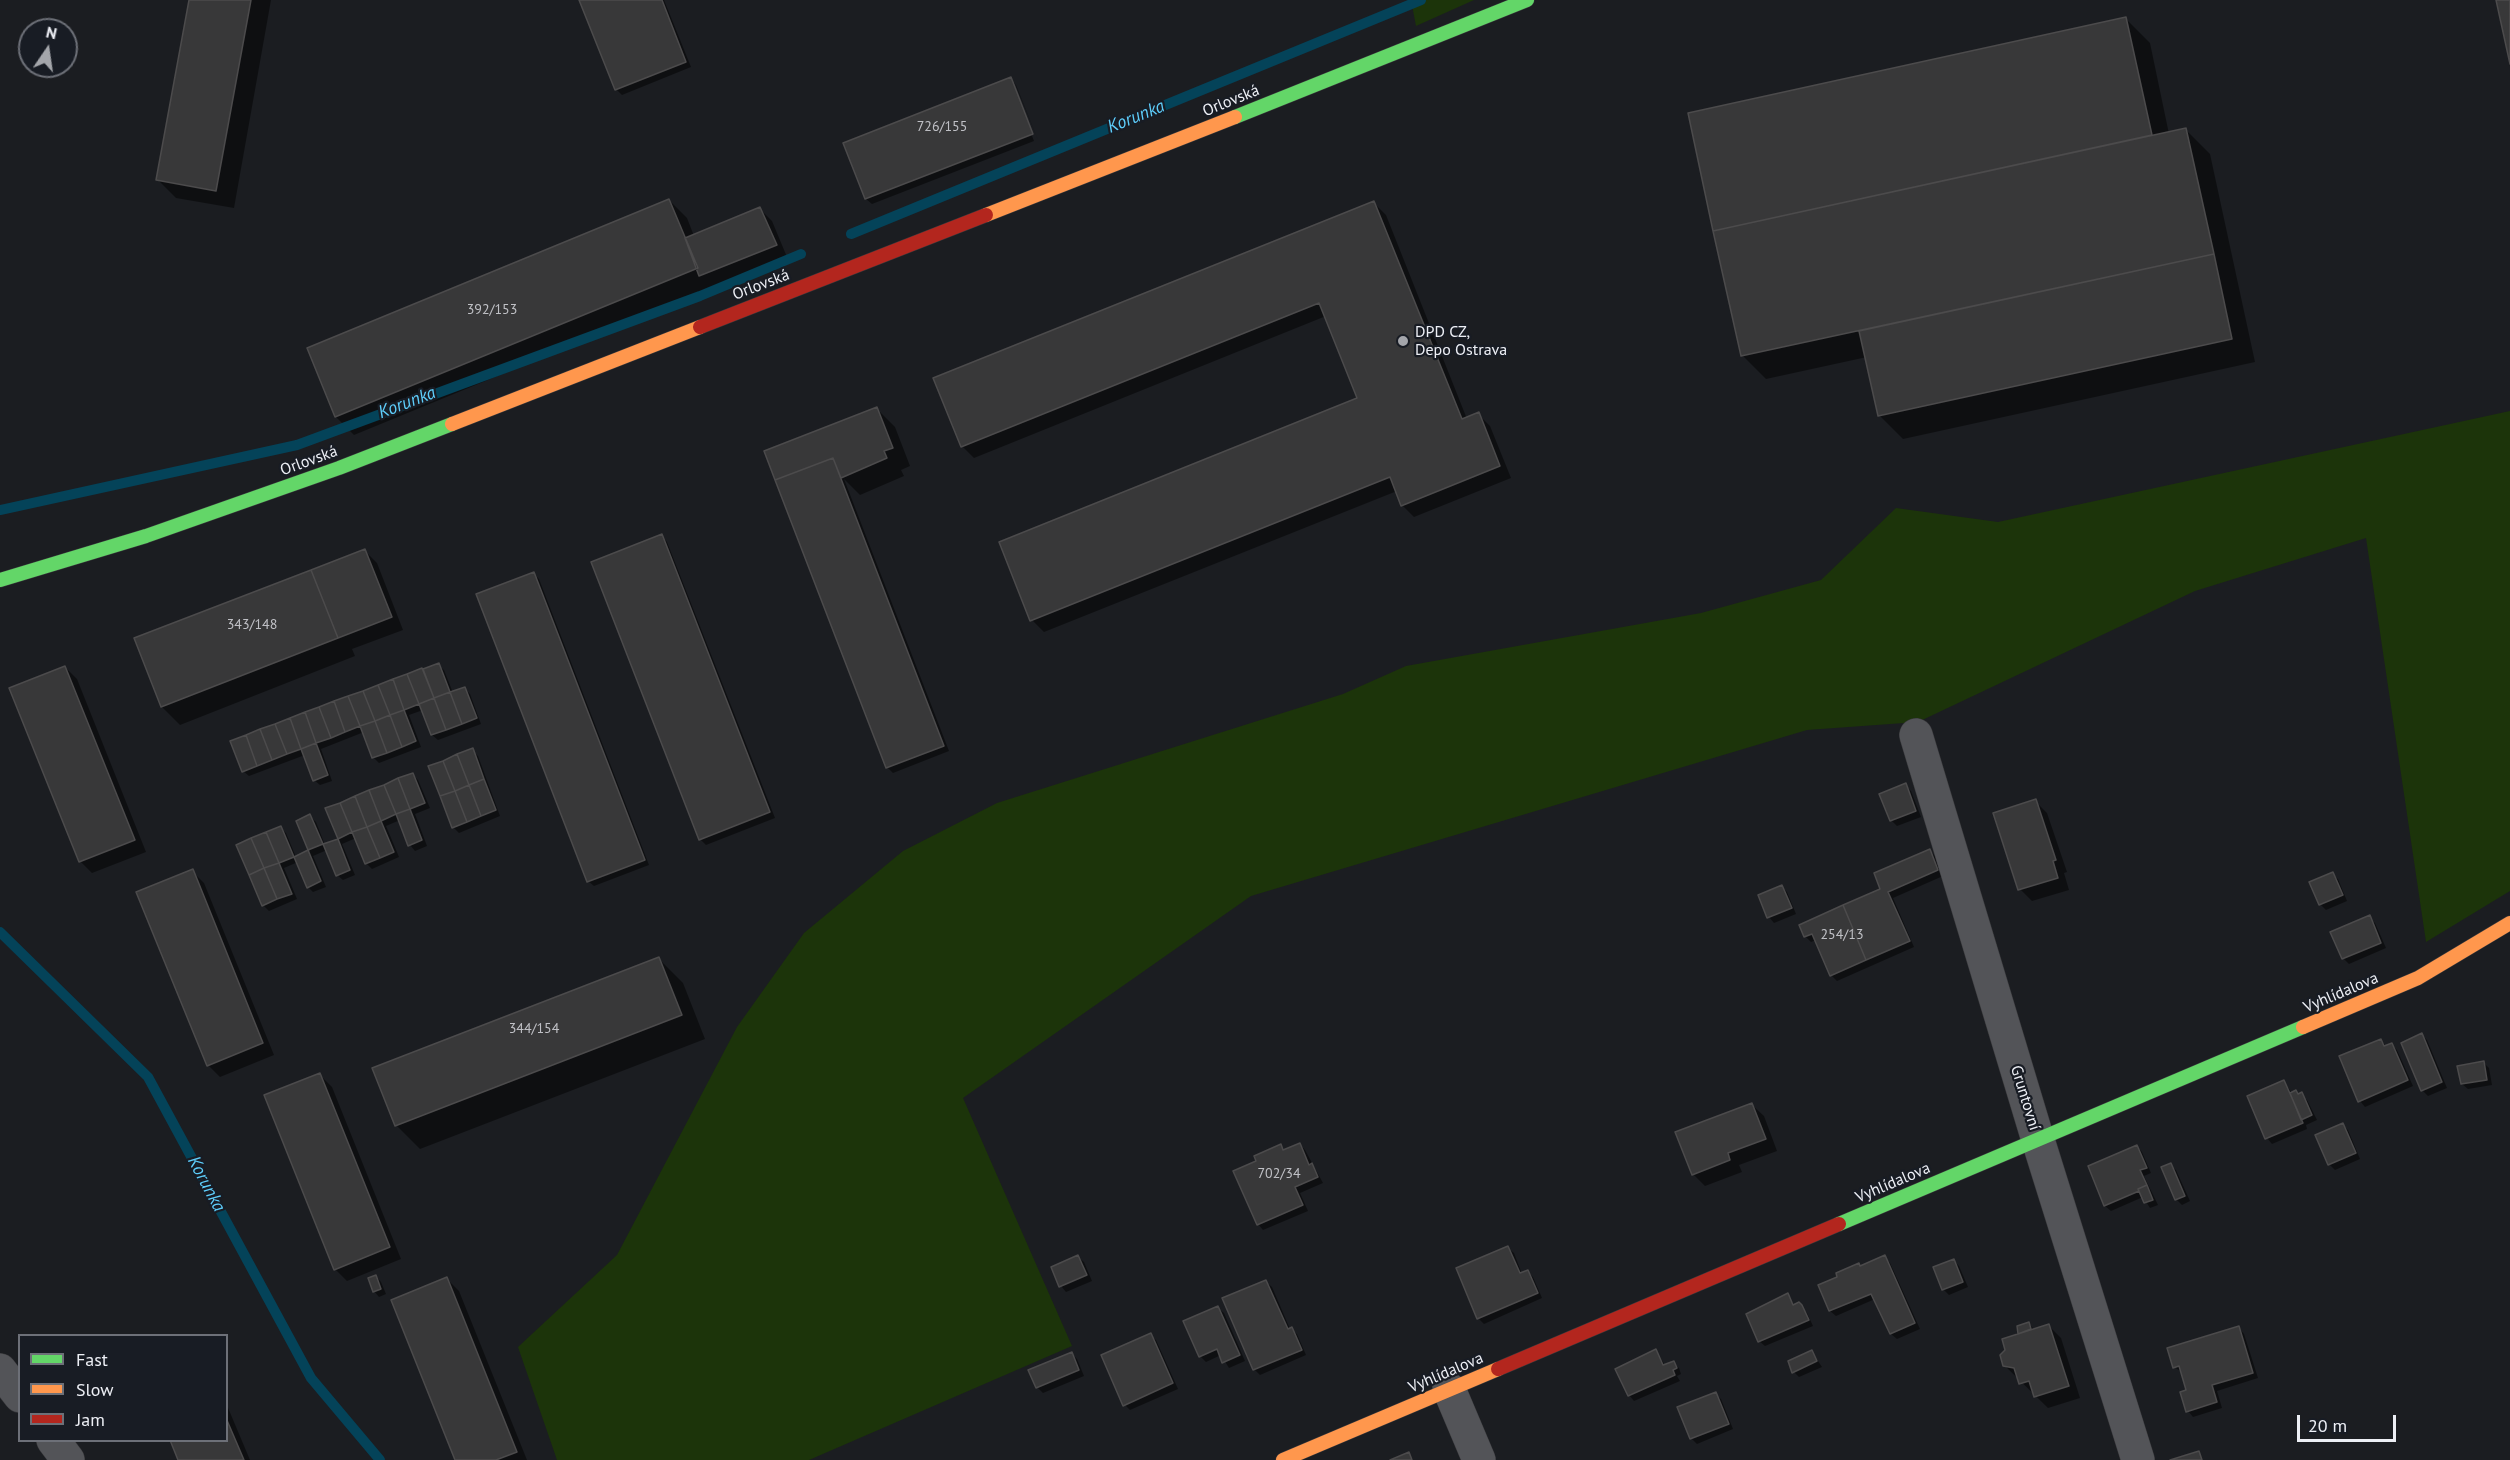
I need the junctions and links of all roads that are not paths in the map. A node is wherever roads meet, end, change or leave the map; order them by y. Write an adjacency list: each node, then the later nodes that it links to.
1 (1527, 0): 2 (main road, Orlovská)
2 (0, 580)
3 (1916, 735): 5 (street, Gruntovní)
4 (2510, 923): 5 (main road, Vyhlídalova)
5 (2038, 1140): 7 (main road, Vyhlídalova); 13 (street, Gruntovní)
6 (0, 1370): 8 (street)
7 (1449, 1389): 11 (main road, Vyhlídalova); 12 (street)
8 (18, 1393)
9 (54, 1442): 10 (street)
10 (68, 1460)
11 (1283, 1460)
12 (1479, 1460)
13 (2138, 1460)

